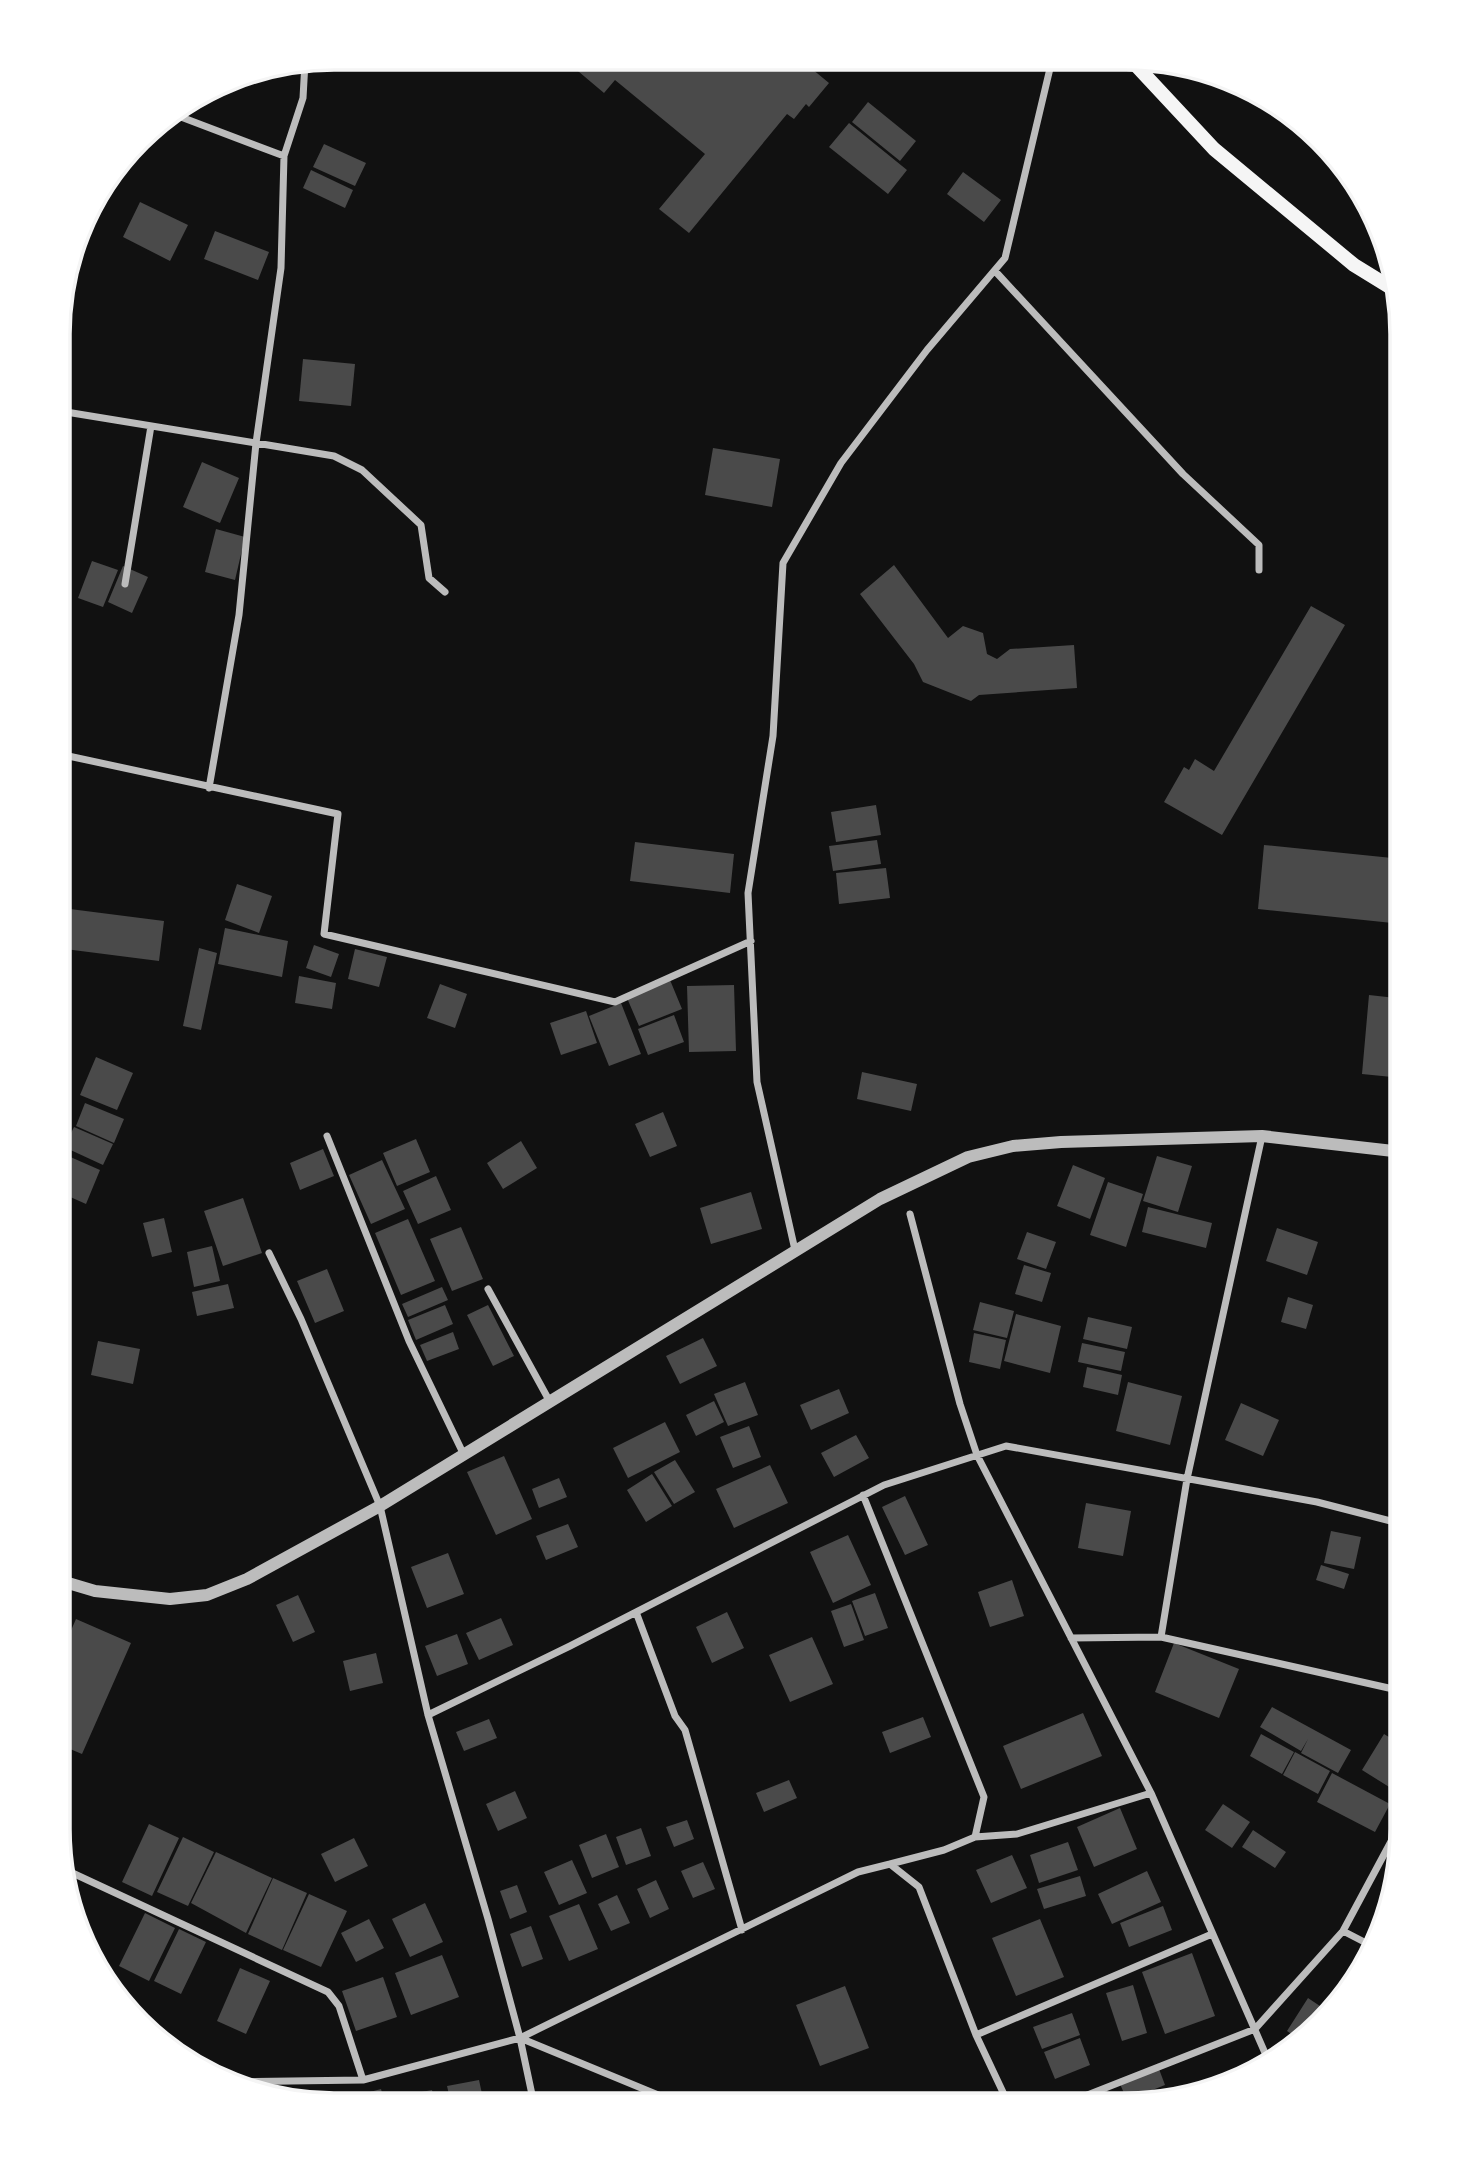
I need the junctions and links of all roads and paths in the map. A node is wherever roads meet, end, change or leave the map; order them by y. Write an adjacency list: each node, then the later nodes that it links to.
1 (1050, 70): 6 (street)
2 (1141, 71): 7 (main road)
3 (305, 72): 5 (street)
4 (182, 118): 5 (street)
5 (284, 156): 10 (street)
6 (995, 271): 11 (street); 16 (street)
7 (1385, 284)
8 (70, 413): 9 (street)
9 (151, 426): 10 (street); 12 (street)
10 (256, 443): 13 (street); 15 (street)
11 (1259, 570)
12 (125, 584)
13 (445, 592)
14 (70, 756): 15 (street)
15 (209, 788): 16 (street)
16 (751, 941): 21 (street)
17 (327, 1136): 25 (street)
18 (1262, 1136): 19 (street); 21 (street); 27 (street)
19 (1390, 1151)
20 (910, 1214): 26 (street)
21 (795, 1250): 24 (street)
22 (269, 1253): 29 (street)
23 (488, 1289): 24 (street)
24 (550, 1402): 25 (street)
25 (463, 1453): 29 (street)
26 (977, 1455): 27 (street); 28 (street); 33 (street)
27 (1187, 1479): 30 (street); 34 (street)
28 (863, 1495): 32 (street); 38 (street)
29 (380, 1506): 31 (street); 36 (street)
30 (1390, 1521)
31 (70, 1584)
32 (636, 1612): 36 (street); 42 (street)
33 (1071, 1637): 34 (street); 37 (street)
34 (1161, 1637): 35 (street)
35 (1390, 1688)
36 (428, 1715): 48 (street)
37 (1151, 1793): 38 (street); 44 (street)
38 (975, 1837): 40 (street)
39 (1389, 1845): 43 (street)
40 (890, 1864): 42 (street); 47 (street)
41 (74, 1874): 50 (street)
42 (742, 1930): 48 (street)
43 (1343, 1931): 45 (street); 46 (street)
44 (1212, 1934): 46 (street); 47 (street)
45 (1365, 1942)
46 (1255, 2029): 49 (street); 55 (street)
47 (976, 2035): 54 (street)
48 (520, 2038): 50 (street); 52 (street); 53 (street)
49 (1265, 2054)
50 (363, 2080): 51 (street)
51 (258, 2082)
52 (532, 2093)
53 (653, 2093)
54 (1003, 2093)
55 (1092, 2093)

